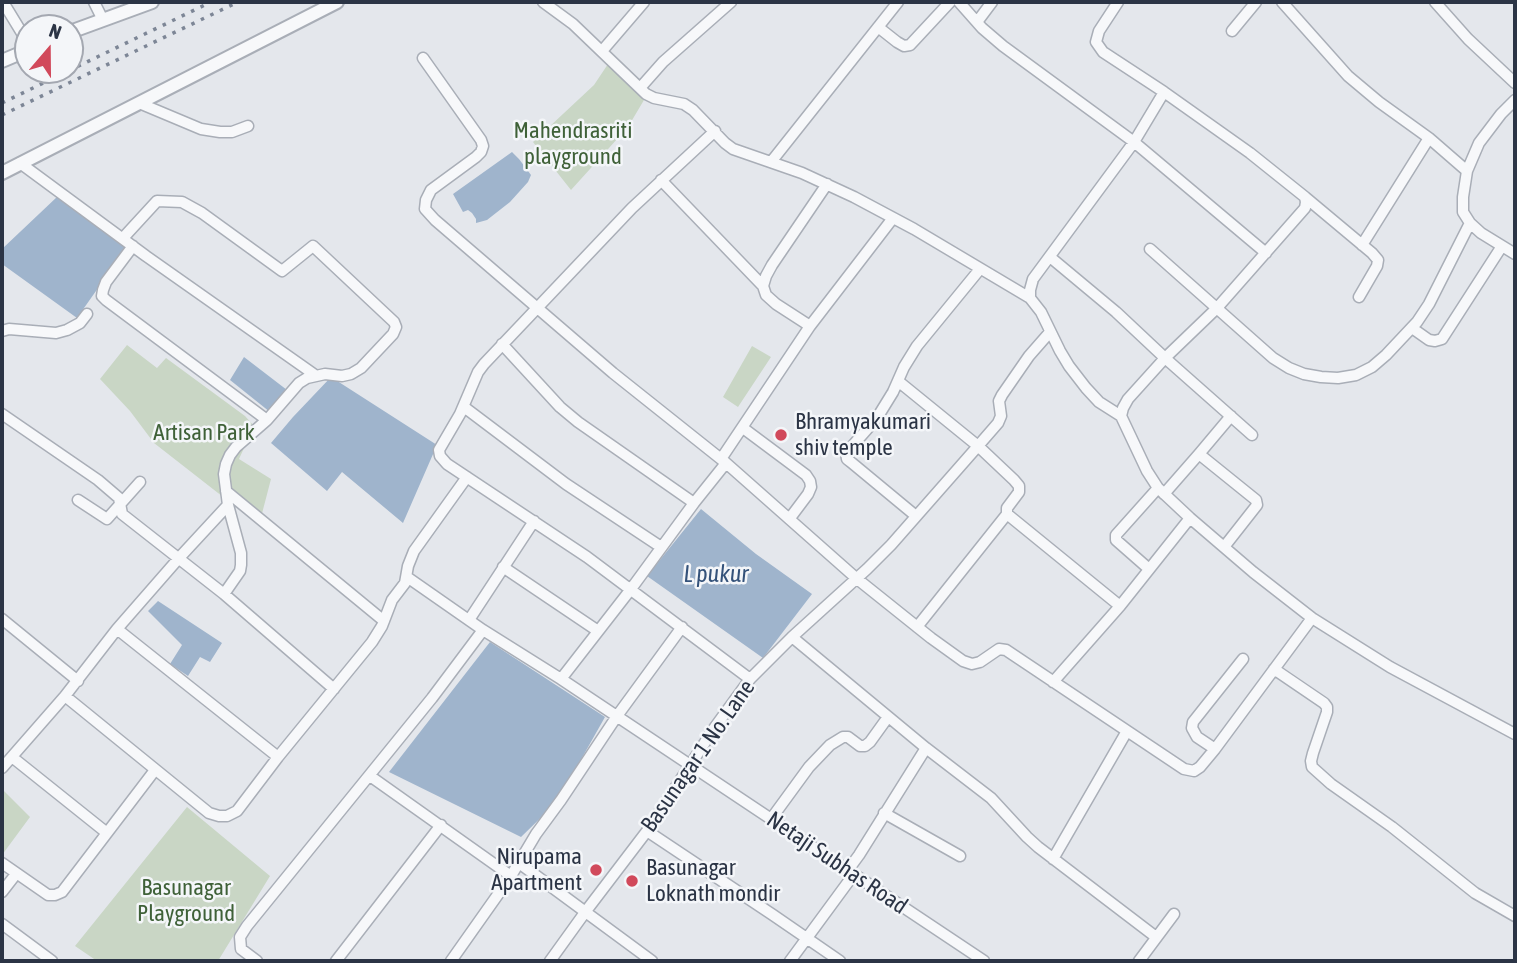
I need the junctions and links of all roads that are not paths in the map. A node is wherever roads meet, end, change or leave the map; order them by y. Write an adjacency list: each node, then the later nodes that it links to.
1 (4, 2): 16 (street)
2 (94, 2): 17 (street)
3 (152, 2): 17 (street)
4 (337, 2): 28 (street)
5 (543, 2): 22 (street)
6 (644, 2): 22 (street)
7 (731, 2): 25 (street)
8 (898, 2): 20 (street)
9 (950, 2): 20 (street)
10 (959, 2): 18 (street)
11 (992, 2): 18 (street)
12 (1118, 2): 26 (street)
13 (1256, 2): 21 (street)
14 (1282, 2): 31 (street)
15 (1435, 2): 24 (street)
16 (14, 19)
17 (103, 20): 19 (street)
18 (977, 22): 32 (street)
19 (84, 27)
20 (878, 27): 33 (street)
21 (1232, 32)
22 (602, 51): 25 (street)
23 (424, 58): 54 (street)
24 (1515, 83)
25 (640, 88): 30 (street)
26 (1164, 92): 32 (street); 39 (street)
27 (1515, 100): 35 (street)
28 (139, 103): 29 (street); 34 (street)
29 (248, 126)
30 (715, 131): 33 (street); 37 (street)
31 (1429, 138): 35 (street); 43 (street)
32 (1134, 142): 47 (street); 49 (street)
33 (771, 162): 38 (street)
34 (20, 163): 36 (street); 42 (street)
35 (1467, 172): 41 (street)
36 (2, 173)
37 (661, 180): 51 (street); 54 (street)
38 (827, 184): 40 (street); 51 (street)
39 (1305, 197): 43 (street); 47 (street)
40 (893, 218): 50 (street); 57 (street)
41 (1469, 223): 45 (street); 58 (street)
42 (122, 238): 44 (street); 63 (street)
43 (1362, 245): 52 (street)
44 (133, 246): 63 (street); 69 (street)
45 (1502, 246): 48 (street); 58 (street)
46 (1150, 249): 55 (street)
47 (1266, 253): 55 (street)
48 (1515, 254)
49 (1050, 257): 53 (street); 62 (street)
50 (979, 269): 53 (street); 64 (street)
51 (763, 286): 57 (street)
52 (1359, 297)
53 (1030, 298): 60 (street)
54 (538, 308): 61 (street); 74 (street)
55 (1217, 308): 58 (street); 62 (street)
56 (87, 314): 59 (street)
57 (810, 326): 70 (street)
58 (1412, 328)
59 (2, 331)
60 (1050, 331): 67 (street); 72 (street, Basunagar 1 No. Lane)
61 (502, 344): 65 (street); 80 (street)
62 (1165, 358): 67 (street); 68 (street)
63 (315, 375): 69 (street)
64 (898, 381): 72 (street); 84 (street)
65 (464, 407): 75 (street); 88 (street)
66 (2, 414): 81 (street)
67 (1121, 416): 78 (street)
68 (1231, 416): 71 (street); 73 (street)
69 (267, 420): 77 (street)
70 (743, 428): 74 (street); 85 (street)
71 (1252, 435)
72 (978, 446): 83 (street); 84 (street, Basunagar 1 No. Lane)
73 (1199, 454): 78 (street); 89 (street)
74 (724, 461): 80 (street); 85 (street)
75 (467, 477): 87 (street); 93 (street)
76 (140, 482): 81 (street)
77 (226, 491): 82 (street); 101 (street)
78 (1161, 491): 86 (street); 92 (street)
79 (78, 500): 81 (street)
80 (694, 503): 88 (street)
81 (120, 504): 90 (street)
82 (228, 505): 90 (street); 96 (street)
83 (1007, 513): 97 (street); 103 (street)
84 (916, 516): 94 (street, Basunagar 1 No. Lane)
85 (790, 518): 94 (street)
86 (1190, 519): 89 (street); 92 (street)
87 (534, 521): 91 (street); 95 (street)
88 (661, 547): 95 (street)
89 (1224, 547): 98 (street)
90 (178, 558): 96 (street); 104 (street)
91 (503, 568): 100 (street); 106 (street)
92 (1149, 569): 97 (street)
93 (407, 577): 100 (street, Netaji Subhas Road); 101 (street)
94 (856, 578): 103 (street); 107 (street, Basunagar 1 No. Lane)
95 (631, 589): 102 (street); 106 (street)
96 (224, 594): 114 (street)
97 (1120, 606): 113 (street)
98 (1312, 618): 109 (street); 119 (street)
99 (2, 619): 112 (street)
100 (469, 620): 105 (street, Netaji Subhas Road)
101 (384, 621): 114 (street)
102 (682, 627): 111 (street); 116 (street)
103 (917, 627): 113 (street)
104 (117, 629): 112 (street); 123 (street)
105 (483, 630): 110 (street, Netaji Subhas Road); 127 (street)
106 (598, 631): 110 (street)
107 (792, 637): 111 (street, Basunagar 1 No. Lane); 117 (street)
108 (1244, 659): 121 (street)
109 (1275, 669): 121 (street); 143 (street)
110 (561, 679): 116 (street, Netaji Subhas Road)
111 (750, 679): 124 (street, Basunagar 1 No. Lane)
112 (78, 681): 115 (street)
113 (1053, 682): 118 (street)
114 (334, 689): 123 (street)
115 (65, 696): 122 (street); 126 (street)
116 (617, 716): 124 (street, Netaji Subhas Road); 136 (street)
117 (888, 717): 120 (street); 129 (street)
118 (1127, 731): 121 (street); 134 (street)
119 (1515, 734)
120 (926, 748): 128 (street); 134 (street)
121 (1215, 749)
122 (12, 757): 125 (street); 132 (street)
123 (278, 757): 126 (street)
124 (691, 765): 129 (street, Netaji Subhas Road); 131 (street, Basunagar 1 No. Lane)
125 (2, 768)
126 (155, 770): 132 (street)
127 (370, 776): 130 (street); 148 (street)
128 (884, 813): 133 (street); 137 (street)
129 (771, 819): 137 (street, Netaji Subhas Road)
130 (441, 825): 139 (street); 149 (street)
131 (647, 831): 141 (street, Basunagar 1 No. Lane); 146 (street)
132 (107, 833): 138 (street)
133 (960, 856)
134 (1053, 859): 145 (street)
135 (2, 863): 138 (street)
136 (519, 863): 139 (street); 141 (street)
137 (851, 872): 146 (street); 155 (street, Netaji Subhas Road)
138 (16, 874): 140 (street)
139 (511, 876): 150 (street)
140 (2, 892)
141 (586, 911): 151 (street, Basunagar 1 No. Lane); 152 (street)
142 (1174, 914): 145 (street)
143 (1515, 916)
144 (2, 924): 147 (street)
145 (1156, 937): 156 (street)
146 (807, 938): 153 (street); 154 (street)
147 (52, 961)
148 (257, 961)
149 (336, 961)
150 (451, 961)
151 (550, 961)
152 (652, 961)
153 (790, 961)
154 (840, 961)
155 (984, 961)
156 (1139, 961)

